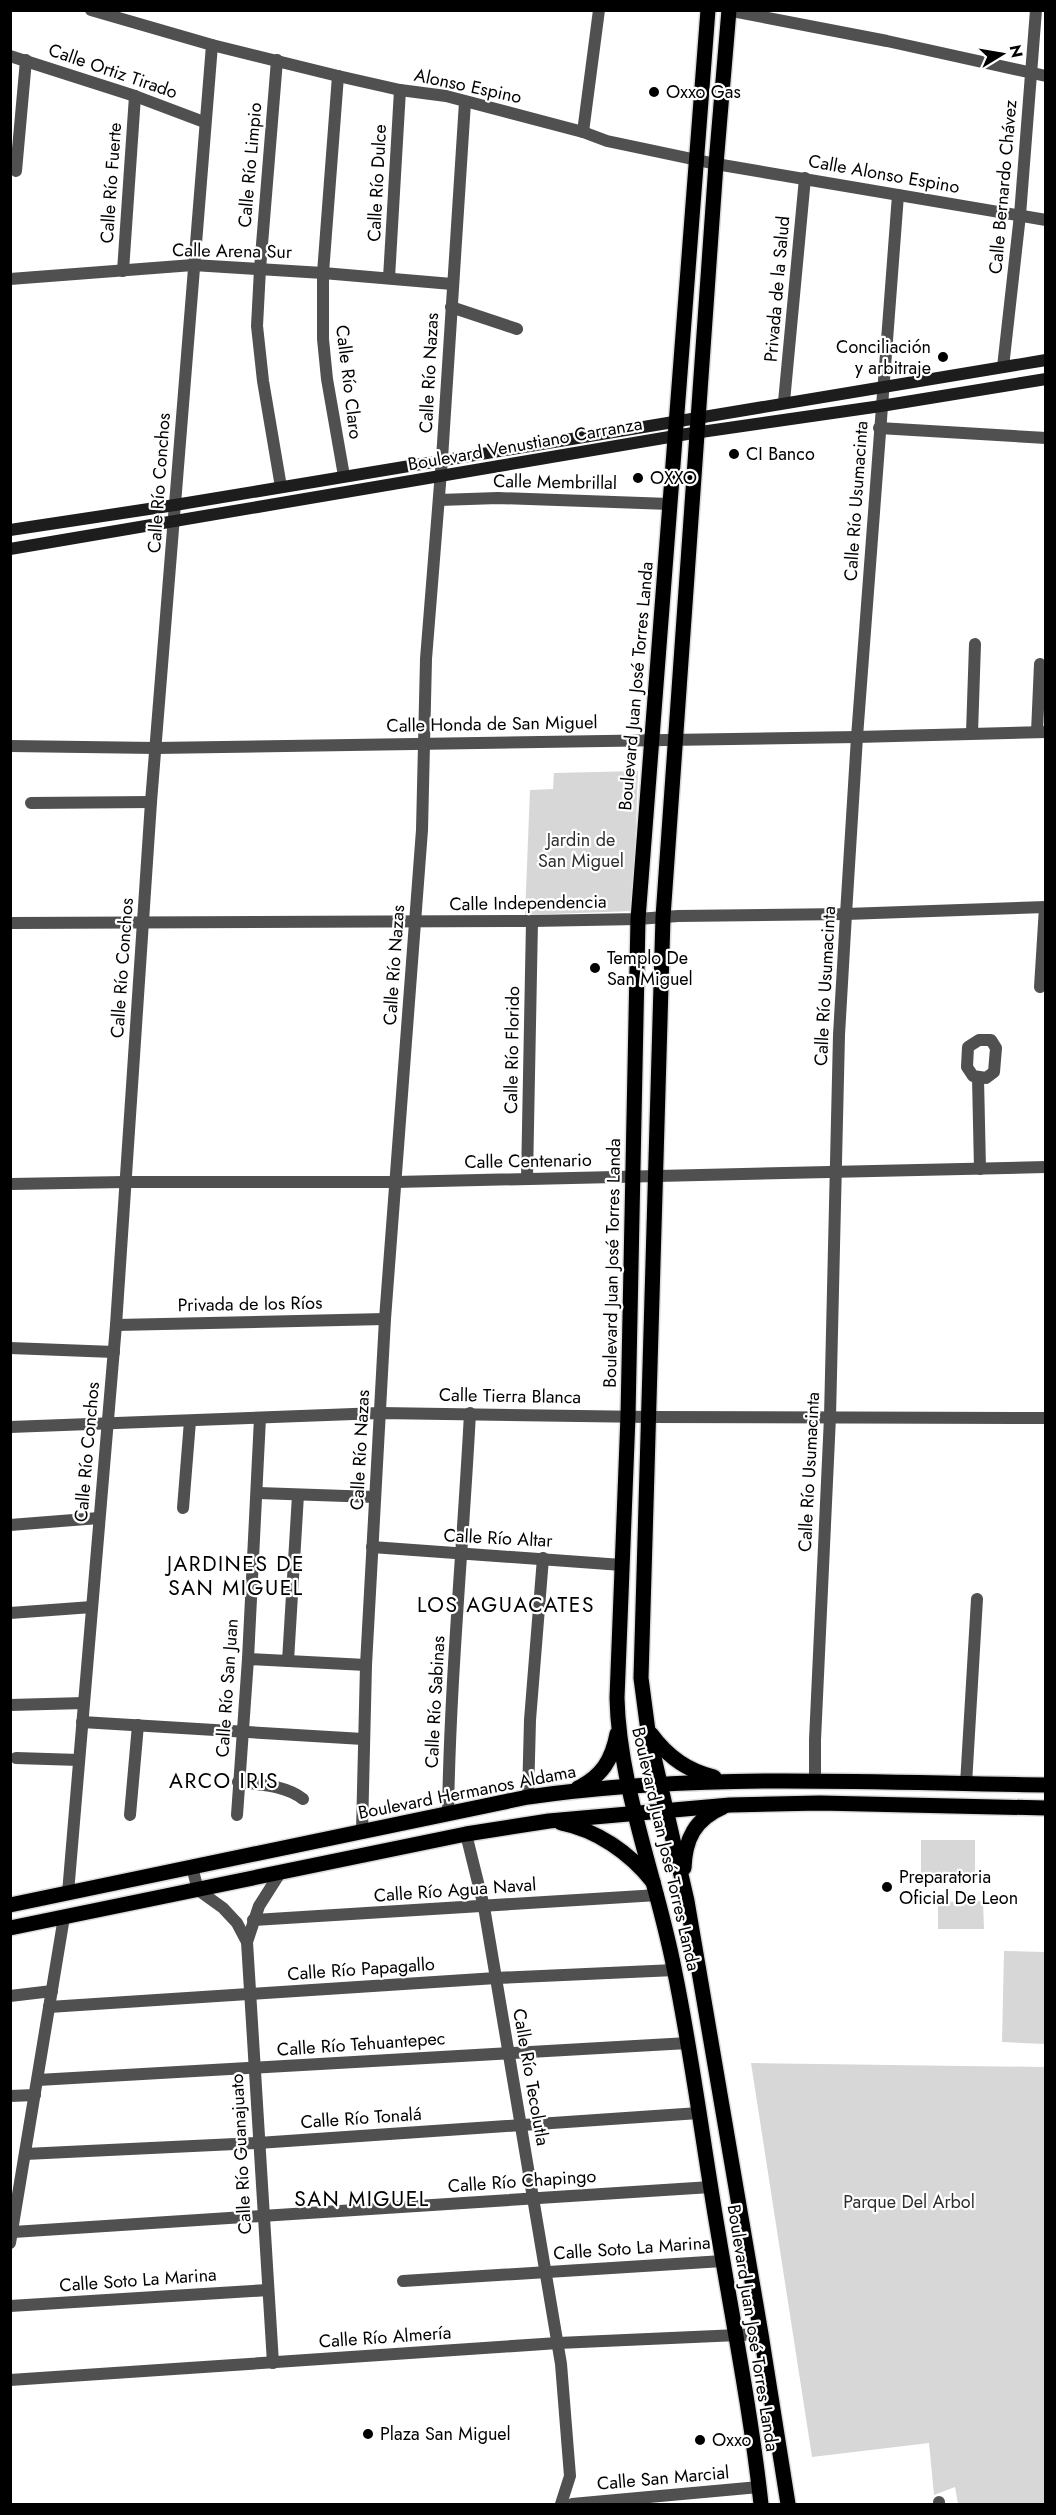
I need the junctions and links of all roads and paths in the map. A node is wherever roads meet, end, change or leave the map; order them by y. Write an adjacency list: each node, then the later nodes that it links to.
1 (91, 10): 6 (street)
2 (599, 10): 17 (street)
3 (708, 10): 18 (main road, Boulevard Juan José Torres Landa)
4 (1036, 10): 10 (street, Calle Bernardo Chávez)
5 (728, 11): 10 (street); 19 (main road, Boulevard Juan José Torres Landa)
6 (212, 45): 9 (street, Alonso Espino); 16 (street, Calle Río Conchos)
7 (10, 56): 8 (street, Calle Ortiz Tirado)
8 (26, 60): 14 (street, Calle Ortiz Tirado); 20 (street)
9 (277, 60): 11 (street, Alonso Espino); 26 (street, Calle Río Limpio)
10 (1031, 73): 12 (street); 23 (street, Calle Bernardo Chávez)
11 (338, 76): 13 (street, Alonso Espino); 28 (street, Calle Río Claro)
12 (1046, 76)
13 (400, 90): 15 (street, Alonso Espino); 29 (street, Calle Río Dulce)
14 (135, 96): 16 (street, Calle Ortiz Tirado); 27 (street, Calle Río Fuerte)
15 (465, 102): 17 (street, Alonso Espino); 31 (street, Calle Río Nazas)
16 (204, 122): 25 (street, Calle Río Conchos)
17 (583, 132): 18 (street, Alonso Espino)
18 (696, 160): 19 (street, Alonso Espino); 41 (main road, Boulevard Juan José Torres Landa)
19 (716, 164): 21 (street, Calle Alonso Espino); 40 (main road, Boulevard Juan José Torres Landa)
20 (16, 171)
21 (805, 178): 22 (street, Calle Alonso Espino); 38 (street, Privada de la Salud)
22 (898, 195): 23 (street, Calle Alonso Espino); 37 (street, Calle Río Usumacinta)
23 (1020, 215): 24 (street, Calle Alonso Espino); 35 (street, Calle Bernardo Chávez)
24 (1046, 220)
25 (193, 265): 26 (street, Calle Arena Sur); 27 (street, Calle Arena Sur); 52 (street, Calle Río Conchos)
26 (260, 269): 28 (street, Calle Arena Sur); 49 (street, Calle Río Limpio)
27 (123, 271): 30 (street, Calle Arena Sur)
28 (323, 273): 29 (street, Calle Arena Sur); 47 (street, Calle Río Claro)
29 (389, 278): 31 (street, Calle Arena Sur)
30 (10, 279)
31 (452, 284): 32 (street, Calle Río Nazas)
32 (451, 307): 33 (street); 46 (street, Calle Río Nazas)
33 (516, 329)
34 (1046, 360): 35 (main road, Boulevard Venustiano Carranza)
35 (1003, 367): 37 (main road, Boulevard Venustiano Carranza)
36 (1046, 379): 39 (main road, Boulevard Venustiano Carranza)
37 (884, 387): 38 (main road, Boulevard Venustiano Carranza); 39 (street, Calle Río Usumacinta)
38 (784, 402): 40 (main road, Boulevard Venustiano Carranza)
39 (881, 406): 42 (street, Calle Río Usumacinta); 43 (main road, Boulevard Venustiano Carranza)
40 (700, 417): 41 (main road, Boulevard Venustiano Carranza); 43 (main road, Boulevard Juan José Torres Landa)
41 (677, 420): 44 (main road, Boulevard Juan José Torres Landa); 46 (main road, Boulevard Venustiano Carranza)
42 (879, 428): 45 (street); 60 (street, Calle Río Usumacinta)
43 (699, 432): 44 (main road, Boulevard Venustiano Carranza); 62 (main road, Boulevard Juan José Torres Landa)
44 (675, 436): 48 (main road, Boulevard Venustiano Carranza); 51 (main road, Boulevard Juan José Torres Landa)
45 (1046, 438)
46 (442, 459): 47 (main road, Boulevard Venustiano Carranza); 48 (street, Calle Río Nazas)
47 (344, 476): 49 (main road, Boulevard Venustiano Carranza)
48 (441, 477): 50 (street, Calle Río Nazas); 53 (main road, Boulevard Venustiano Carranza)
49 (281, 487): 52 (main road, Boulevard Venustiano Carranza)
50 (439, 500): 51 (street, Calle Membrillal); 63 (street, Calle Río Nazas)
51 (670, 504): 61 (main road, Boulevard Juan José Torres Landa)
52 (175, 505): 53 (street, Calle Río Conchos); 54 (main road, Boulevard Venustiano Carranza)
53 (174, 521): 55 (main road, Boulevard Venustiano Carranza); 65 (street, Calle Río Conchos)
54 (10, 530)
55 (10, 549)
56 (975, 644): 59 (street)
57 (1040, 663): 58 (street)
58 (1041, 732): 59 (street, Calle Honda de San Miguel)
59 (972, 733): 60 (street, Calle Honda de San Miguel)
60 (856, 737): 62 (street, Calle Honda de San Miguel); 69 (street, Calle Río Usumacinta)
61 (651, 740): 62 (street, Calle Honda de San Miguel); 63 (street, Calle Honda de San Miguel); 71 (main road, Boulevard Juan José Torres Landa)
62 (676, 740): 70 (main road, Boulevard Juan José Torres Landa)
63 (424, 743): 65 (street, Calle Honda de San Miguel); 74 (street, Calle Río Nazas)
64 (10, 746): 65 (street, Calle Honda de San Miguel)
65 (156, 748): 66 (street, Calle Río Conchos)
66 (152, 802): 67 (street); 73 (street, Calle Río Conchos)
67 (31, 803)
68 (1045, 907): 69 (street, Calle Independencia); 76 (street)
69 (846, 914): 70 (street, Calle Independencia); 80 (street, Calle Río Usumacinta)
70 (663, 917): 71 (street, Calle Independencia); 82 (main road, Boulevard Juan José Torres Landa)
71 (638, 919): 72 (street, Calle Independencia); 81 (main road, Boulevard Juan José Torres Landa)
72 (532, 921): 74 (street, Calle Independencia); 83 (street, Calle Río Florido)
73 (143, 922): 74 (street, Calle Independencia); 75 (street, Calle Independencia); 84 (street, Calle Río Conchos)
74 (415, 922): 85 (street, Calle Río Nazas)
75 (10, 923)
76 (1040, 987)
77 (978, 1078): 79 (street)
78 (1046, 1167): 79 (street, Calle Centenario)
79 (980, 1169): 80 (street, Calle Centenario)
80 (837, 1172): 82 (street, Calle Centenario); 95 (street, Calle Río Usumacinta)
81 (633, 1177): 82 (street, Calle Centenario); 83 (street, Calle Centenario); 93 (main road, Boulevard Juan José Torres Landa)
82 (656, 1177): 94 (main road, Boulevard Juan José Torres Landa)
83 (527, 1179): 85 (street, Calle Centenario)
84 (125, 1182): 85 (street, Calle Centenario); 86 (street, Calle Centenario); 88 (street, Calle Río Conchos)
85 (396, 1182): 87 (street, Calle Río Nazas)
86 (10, 1184)
87 (385, 1319): 88 (street, Privada de los Ríos); 91 (street, Calle Río Nazas)
88 (116, 1325): 90 (street, Calle Río Conchos)
89 (10, 1348): 90 (street)
90 (114, 1352): 99 (street, Calle Río Conchos)
91 (380, 1413): 92 (street, Calle Tierra Blanca); 96 (street, Calle Tierra Blanca); 103 (street, Calle Río Nazas)
92 (470, 1413): 93 (street, Calle Tierra Blanca); 108 (street, Calle Río Sabinas)
93 (628, 1416): 94 (street, Calle Tierra Blanca); 110 (main road, Boulevard Juan José Torres Landa)
94 (649, 1417): 95 (street, Calle Tierra Blanca); 122 (main road, Boulevard Juan José Torres Landa)
95 (830, 1417): 97 (street, Calle Tierra Blanca); 128 (street, Calle Río Usumacinta)
96 (260, 1418): 98 (street, Calle Tierra Blanca); 101 (street, Calle Río San Juan)
97 (1046, 1418)
98 (190, 1421): 99 (street, Calle Tierra Blanca); 104 (street)
99 (106, 1422): 100 (street, Calle Tierra Blanca); 105 (street, Calle Río Conchos)
100 (10, 1427)
101 (258, 1493): 102 (street); 114 (street, Calle Río San Juan)
102 (298, 1496): 103 (street); 115 (street)
103 (375, 1497): 107 (street, Calle Río Nazas)
104 (183, 1508)
105 (99, 1518): 106 (street); 112 (street, Calle Río Conchos)
106 (10, 1525)
107 (372, 1547): 108 (street, Calle Río Altar); 116 (street, Calle Río Nazas)
108 (463, 1554): 109 (street, Calle Río Altar); 141 (street, Calle Río Sabinas)
109 (543, 1558): 110 (street, Calle Río Altar); 135 (street)
110 (622, 1565): 121 (main road, Boulevard Juan José Torres Landa)
111 (976, 1599): 131 (street)
112 (92, 1607): 113 (street); 117 (street, Calle Río Conchos)
113 (10, 1613)
114 (248, 1659): 115 (street); 123 (street, Calle Río San Juan)
115 (288, 1661): 116 (street)
116 (366, 1665): 124 (street, Calle Río Nazas)
117 (84, 1703): 118 (street); 119 (street, Calle Río Conchos)
118 (10, 1705)
119 (82, 1722): 120 (street); 126 (street, Calle Río Conchos)
120 (138, 1725): 123 (street); 142 (street)
121 (618, 1729): 132 (main road, Boulevard Juan José Torres Landa); 134 (main road)
122 (648, 1731): 127 (main road); 130 (main road, Boulevard Juan José Torres Landa)
123 (241, 1733): 124 (street); 129 (street, Calle Río San Juan)
124 (363, 1739): 145 (street, Calle Río Nazas)
125 (16, 1758): 126 (street)
126 (79, 1760): 152 (street, Calle Río Conchos)
127 (732, 1780): 128 (main road, Boulevard Hermanos Aldama); 130 (main road, Boulevard Hermanos Aldama)
128 (816, 1780): 131 (main road, Boulevard Hermanos Aldama)
129 (238, 1782): 136 (street); 143 (street, Calle Río San Juan)
130 (660, 1784): 132 (main road, Boulevard Hermanos Aldama); 139 (main road, Boulevard Juan José Torres Landa)
131 (966, 1784): 133 (main road, Boulevard Hermanos Aldama)
132 (629, 1785): 134 (main road, Boulevard Hermanos Aldama); 140 (main road, Boulevard Juan José Torres Landa)
133 (1046, 1785)
134 (573, 1790): 135 (main road, Boulevard Hermanos Aldama)
135 (528, 1797): 141 (main road, Boulevard Hermanos Aldama)
136 (303, 1799)
137 (730, 1805): 138 (main road); 139 (main road); 149 (main road)
138 (1046, 1808)
139 (666, 1810): 140 (main road); 149 (main road, Boulevard Juan José Torres Landa)
140 (635, 1812): 144 (main road); 151 (main road, Boulevard Juan José Torres Landa)
141 (448, 1814): 145 (main road, Boulevard Hermanos Aldama)
142 (130, 1815)
143 (237, 1815)
144 (549, 1821): 146 (main road); 151 (main road)
145 (362, 1831): 147 (main road, Boulevard Hermanos Aldama)
146 (466, 1834): 148 (main road); 154 (street, Calle Río Tecolutla)
147 (192, 1867): 150 (street); 152 (main road, Boulevard Hermanos Aldama)
148 (280, 1873): 150 (main road); 156 (street, Calle Río Guanajuato)
149 (684, 1889): 185 (main road, Boulevard Juan José Torres Landa)
150 (198, 1890): 155 (main road); 158 (street, Calle Río Guanajuato)
151 (657, 1890): 154 (street, Calle Río Agua Naval); 159 (main road, Boulevard Juan José Torres Landa)
152 (68, 1893): 153 (main road, Boulevard Hermanos Aldama)
153 (10, 1905)
154 (484, 1907): 156 (street, Calle Río Agua Naval); 160 (street, Calle Río Tecolutla)
155 (64, 1917): 157 (main road); 161 (street)
156 (253, 1920): 158 (street, Calle Río Guanajuato)
157 (10, 1928)
158 (247, 1942): 162 (street, Calle Río Guanajuato)
159 (675, 1970): 160 (street, Calle Río Papagallo); 165 (main road, Boulevard Juan José Torres Landa)
160 (496, 1978): 162 (street, Calle Río Papagallo); 166 (street, Calle Río Tecolutla)
161 (52, 1991): 163 (street); 164 (street)
162 (249, 1994): 164 (street, Calle Río Papagallo); 167 (street, Calle Río Guanajuato)
163 (10, 1996)
164 (49, 2007): 168 (street)
165 (688, 2043): 166 (street, Calle Río Tehuantepec); 171 (main road, Boulevard Juan José Torres Landa)
166 (508, 2052): 167 (street, Calle Río Tehuantepec); 172 (street, Calle Río Tecolutla)
167 (255, 2068): 168 (street, Calle Río Tehuantepec); 173 (street, Calle Río Guanajuato)
168 (38, 2080): 169 (street)
169 (35, 2095): 170 (street); 174 (street)
170 (10, 2096)
171 (699, 2113): 172 (street, Calle Río Tonalá); 176 (main road, Boulevard Juan José Torres Landa)
172 (521, 2126): 173 (street, Calle Río Tonalá); 177 (street, Calle Río Tecolutla)
173 (258, 2143): 174 (street, Calle Río Tonalá); 178 (street, Calle Río Guanajuato)
174 (26, 2154): 175 (street)
175 (16, 2179): 179 (street)
176 (711, 2187): 177 (street, Calle Río Chapingo); 180 (main road, Boulevard Juan José Torres Landa)
177 (532, 2198): 178 (street, Calle Río Chapingo); 181 (street, Calle Río Tecolutla)
178 (263, 2216): 179 (street, Calle Río Chapingo); 183 (street, Calle Río Guanajuato)
179 (11, 2237)
180 (723, 2261): 181 (street, Calle Soto La Marina); 186 (main road, Boulevard Juan José Torres Landa)
181 (544, 2272): 182 (street, Calle Soto La Marina); 187 (street, Calle Río Tecolutla)
182 (403, 2281)
183 (268, 2290): 184 (street, Calle Soto La Marina); 188 (street, Calle Río Guanajuato)
184 (10, 2306)
185 (761, 2334): 186 (street, Calle Río Almería); 194 (main road, Boulevard Juan José Torres Landa)
186 (736, 2336): 187 (street, Calle Río Almería); 190 (main road, Boulevard Juan José Torres Landa)
187 (558, 2343): 188 (street, Calle Río Almería); 191 (street, Calle Río Tecolutla)
188 (273, 2363): 189 (street, Calle Río Almería)
189 (10, 2380)
190 (759, 2487): 192 (street, Calle San Marcial); 193 (main road, Boulevard Juan José Torres Landa)
191 (561, 2505)
192 (572, 2505)
193 (761, 2505)
194 (788, 2505)

